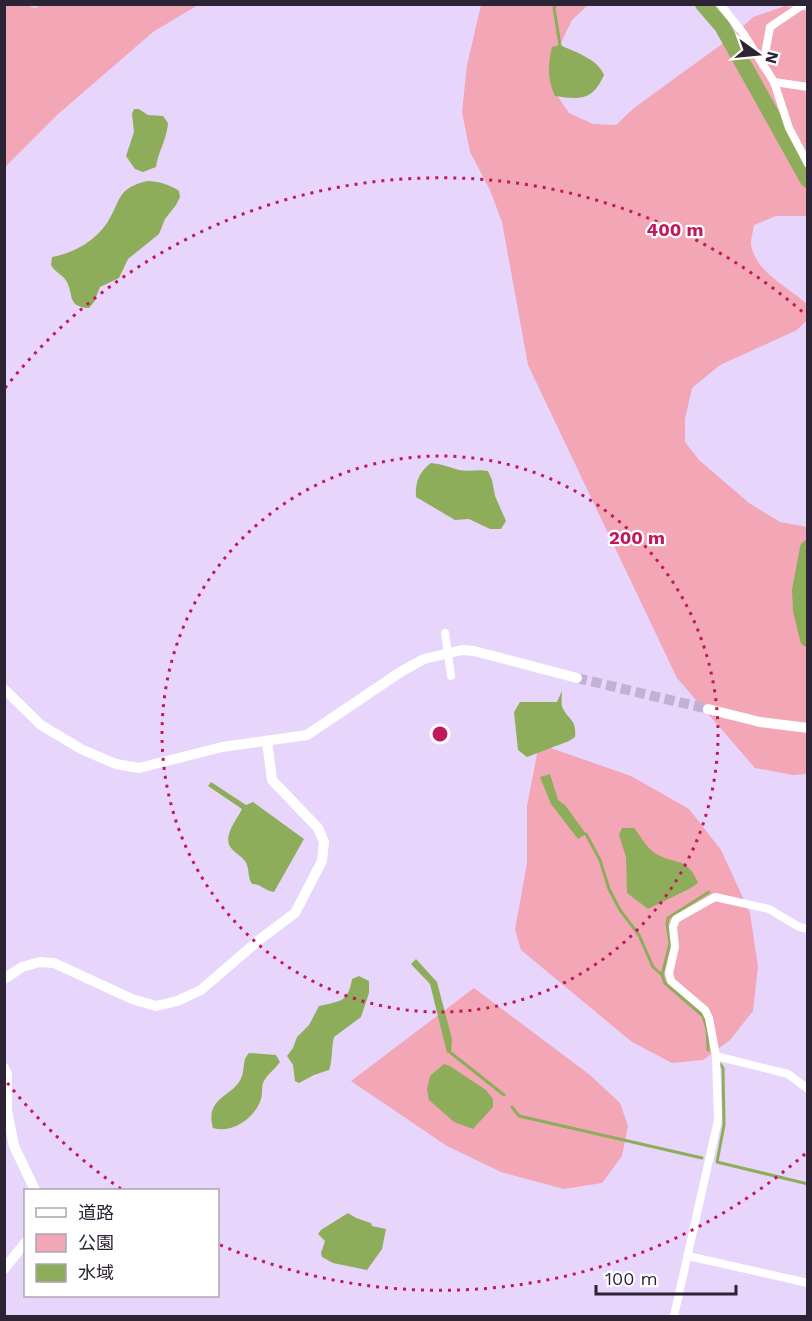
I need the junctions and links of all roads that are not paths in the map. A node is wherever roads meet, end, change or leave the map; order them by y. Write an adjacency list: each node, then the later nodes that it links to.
1 (720, 4): 3 (street)
2 (804, 4): 3 (street)
3 (763, 65): 4 (street)
4 (774, 82): 5 (street); 6 (street)
5 (807, 87)
6 (807, 164)
7 (445, 633): 8 (street)
8 (451, 676)
9 (577, 678): 13 (street)
10 (4, 689): 13 (street)
11 (708, 709): 12 (street)
12 (807, 728)
13 (267, 741): 15 (street)
14 (807, 929): 16 (street)
15 (4, 979)
16 (716, 1056): 18 (street); 21 (street)
17 (4, 1068): 19 (street)
18 (807, 1089)
19 (34, 1189)
20 (24, 1244): 22 (street)
21 (688, 1256): 23 (street); 24 (street)
22 (4, 1269)
23 (807, 1283)
24 (674, 1317)

